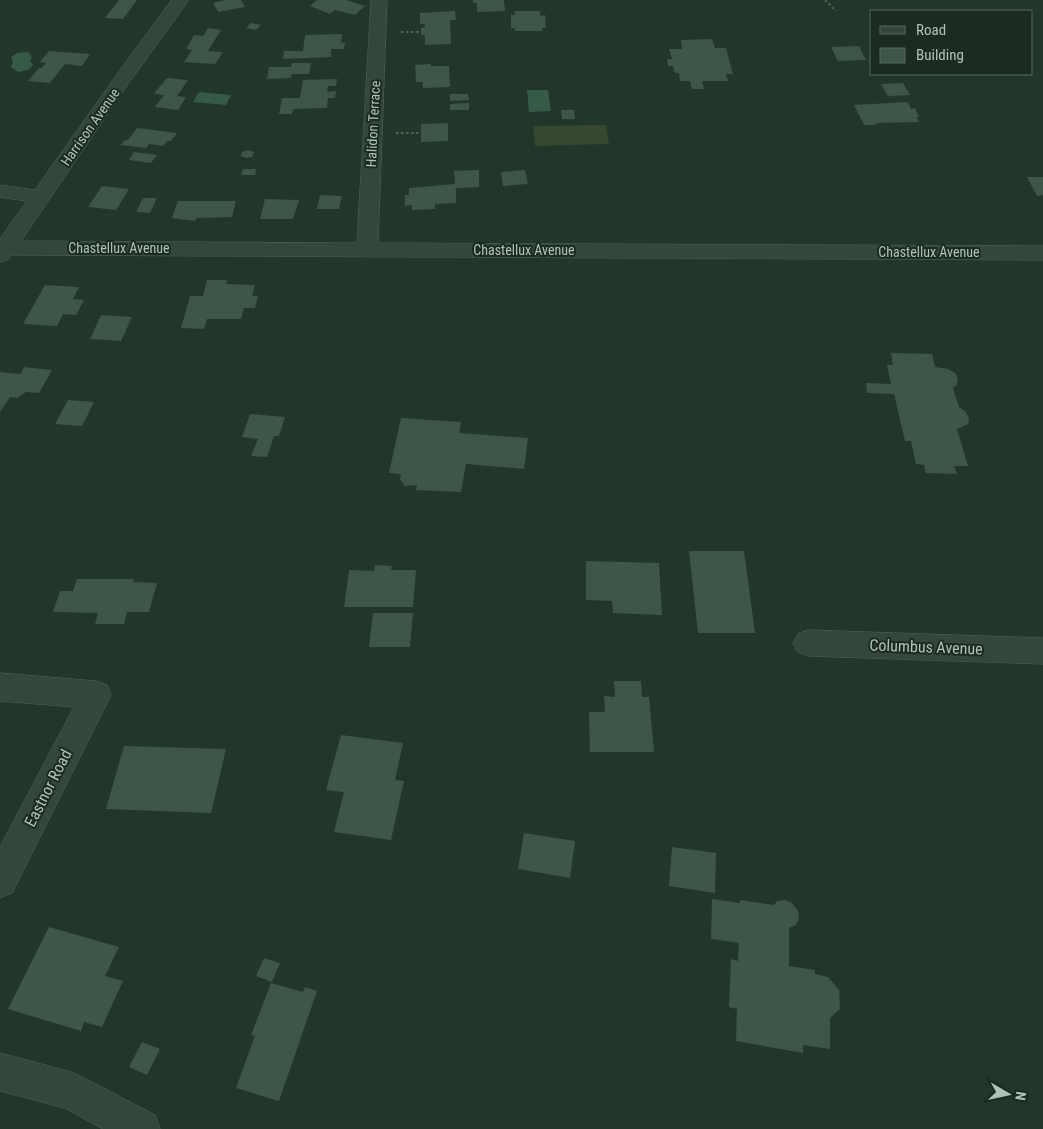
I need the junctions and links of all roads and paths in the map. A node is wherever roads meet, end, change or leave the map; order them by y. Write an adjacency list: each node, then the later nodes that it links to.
1 (181, 0): 6 (street, Harrison Avenue)
2 (379, 0): 7 (street, Halidon Terrace)
3 (825, 0): 4 (path)
4 (836, 12)
5 (0, 191): 6 (street)
6 (41, 197): 8 (street, Harrison Avenue)
7 (367, 249): 8 (street, Chastellux Avenue); 9 (street, Chastellux Avenue)
8 (2, 250)
9 (1043, 253)
10 (808, 643): 11 (street, Columbus Avenue)
11 (1043, 652)
12 (0, 687): 13 (street, Eastnor Road)
13 (0, 881)
14 (0, 1072): 15 (street)
15 (142, 1129)

